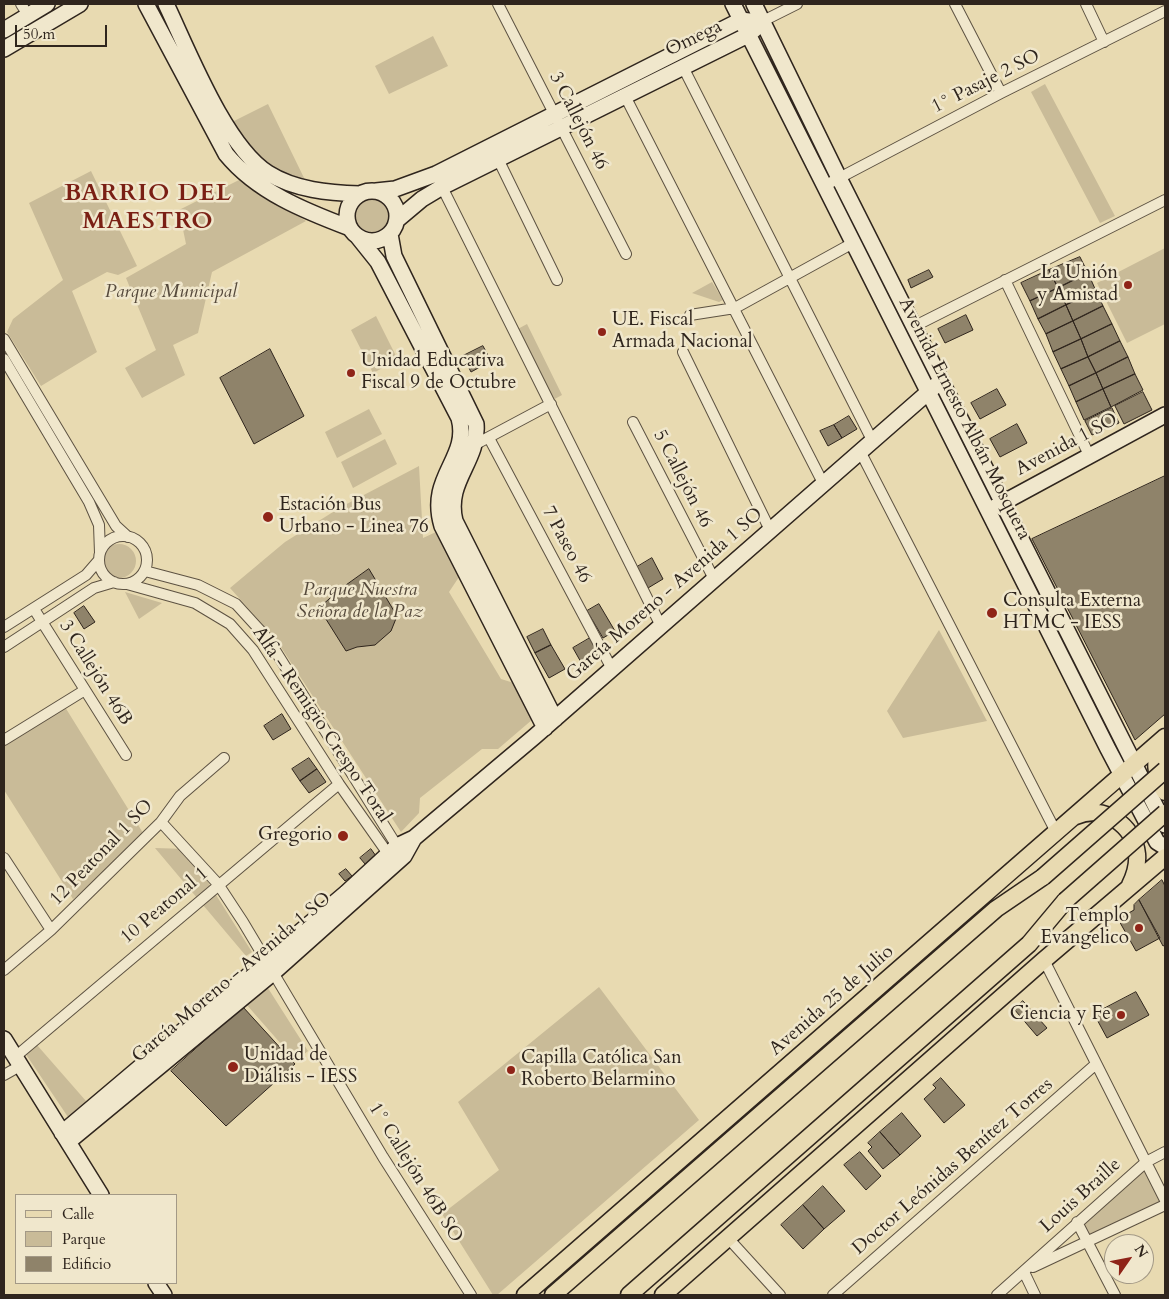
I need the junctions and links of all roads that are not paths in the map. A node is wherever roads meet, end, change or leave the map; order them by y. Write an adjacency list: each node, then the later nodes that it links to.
1 (47, 4): 11 (street)
2 (80, 4): 18 (street)
3 (146, 4): 31 (street)
4 (166, 4): 28 (street)
5 (498, 4): 22 (street, 3 Callejón 46)
6 (732, 4): 13 (street, Avenida Ernesto Albán Mosquera)
7 (754, 4): 14 (street, Avenida Ernesto Albán Mosquera)
8 (798, 4): 14 (street)
9 (955, 4): 20 (street)
10 (1086, 4): 17 (street)
11 (24, 10): 15 (street)
12 (1165, 11): 17 (street, 1° Pasaje 2 SO)
13 (741, 20): 14 (street, Omega); 16 (street, Avenida Ernesto Albán Mosquera); 22 (street, Omega)
14 (763, 22): 16 (street, Omega); 24 (street, Avenida Ernesto Albán Mosquera)
15 (4, 30)
16 (748, 35): 19 (street, Omega); 25 (street, Avenida Ernesto Albán Mosquera)
17 (1104, 42): 20 (street, 1° Pasaje 2 SO)
18 (4, 49)
19 (683, 67): 21 (street, Omega); 35 (street)
20 (1001, 93): 24 (street, 1° Pasaje 2 SO)
21 (625, 96): 22 (street, Omega); 38 (street)
22 (558, 121): 23 (street, Omega); 27 (street, Omega); 34 (street, 3 Callejón 46)
23 (498, 159): 26 (street, Omega); 36 (street)
24 (839, 178): 25 (street, 1° Pasaje 2 SO); 40 (street, Avenida Ernesto Albán Mosquera)
25 (824, 186): 33 (street, Avenida Ernesto Albán Mosquera)
26 (442, 187): 30 (street, Omega); 46 (street)
27 (376, 191): 28 (street); 30 (street)
28 (360, 194): 31 (street)
29 (1165, 200): 37 (street)
30 (397, 220): 32 (street)
31 (354, 232): 32 (street); 73 (street)
32 (390, 234): 50 (street)
33 (853, 243): 35 (street); 45 (street, Avenida Ernesto Albán Mosquera)
34 (626, 254)
35 (790, 278): 38 (street); 49 (street)
36 (557, 280)
37 (1005, 280): 40 (street); 52 (street)
38 (734, 308): 39 (street); 53 (street)
39 (690, 315)
40 (913, 327): 44 (street, Avenida Ernesto Albán Mosquera)
41 (4, 340): 54 (street)
42 (683, 352): 58 (street)
43 (4, 358): 55 (street)
44 (941, 381): 45 (street, García Moreno - Avenida 1 SO); 56 (street, Avenida Ernesto Albán Mosquera)
45 (927, 392): 49 (street, García Moreno - Avenida 1 SO); 57 (street, Avenida Ernesto Albán Mosquera)
46 (551, 404): 50 (street); 68 (street)
47 (1165, 416): 52 (street, Avenida 1 SO)
48 (633, 422): 62 (street, 5 Callejón 46)
49 (872, 440): 51 (street, García Moreno - Avenida 1 SO)
50 (482, 441): 71 (street, 7 Paseo 46); 73 (street)
51 (860, 451): 53 (street, García Moreno - Avenida 1 SO); 87 (street)
52 (1089, 455): 56 (street, Avenida 1 SO)
53 (823, 483): 58 (street, García Moreno - Avenida 1 SO)
54 (98, 496): 55 (street); 59 (street)
55 (89, 502): 60 (street)
56 (1003, 502): 57 (street, Avenida 1 SO); 78 (street, Avenida Ernesto Albán Mosquera)
57 (988, 510): 80 (street, Avenida Ernesto Albán Mosquera)
58 (770, 530): 62 (street, García Moreno - Avenida 1 SO)
59 (128, 537): 60 (street); 61 (street)
60 (100, 557): 63 (street); 65 (street)
61 (145, 571): 64 (street); 89 (street, Alfa - Remigio Crespo Toral)
62 (714, 579): 68 (street, García Moreno - Avenida 1 SO)
63 (114, 582): 64 (street); 66 (street)
64 (127, 584): 81 (street, Alfa - Remigio Crespo Toral)
65 (34, 609): 66 (street, 3 Callejón 46B); 67 (street)
66 (42, 622): 69 (street); 72 (street, 3 Callejón 46B)
67 (4, 626): 69 (street)
68 (660, 626): 71 (street, García Moreno - Avenida 1 SO)
69 (14, 640): 70 (street)
70 (4, 647)
71 (612, 669): 73 (street, García Moreno - Avenida 1 SO)
72 (85, 690): 75 (street); 76 (street, 3 Callejón 46B)
73 (550, 723): 89 (street, García Moreno - Avenida 1 SO)
74 (1164, 738): 78 (main road, Avenida 25 de Julio); 82 (main road)
75 (4, 740)
76 (126, 755)
77 (224, 758): 85 (street, 12 Peatonal 1 SO)
78 (1134, 764): 80 (main road, Avenida 25 de Julio); 86 (street, Avenida Ernesto Albán Mosquera)
79 (1165, 770): 98 (main road, bridge)
80 (1122, 775): 84 (main road, Avenida 25 de Julio); 88 (street, Avenida Ernesto Albán Mosquera)
81 (339, 784): 89 (street, Alfa - Remigio Crespo Toral); 92 (street, 10 Peatonal 1)
82 (1165, 792)
83 (1165, 813): 105 (main road, bridge)
84 (1074, 816): 87 (main road, Avenida 25 de Julio); 93 (main road)
85 (161, 822): 92 (street, 1° Callejón 46B SO); 94 (street, 12 Peatonal 1 SO)
86 (1165, 825)
87 (1056, 832): 100 (main road, Avenida 25 de Julio)
88 (1165, 847)
89 (396, 855): 96 (street, García Moreno - Avenida 1 SO)
90 (1165, 857): 93 (main road)
91 (4, 858): 94 (street)
92 (218, 884): 96 (street, 1° Callejón 46B SO); 101 (street, 10 Peatonal 1)
93 (1130, 887): 95 (main road)
94 (51, 930): 97 (street, 12 Peatonal 1 SO)
95 (1044, 960): 102 (street); 103 (main road)
96 (270, 966): 106 (street, García Moreno - Avenida 1 SO); 120 (street, 1° Callejón 46B SO)
97 (4, 970)
98 (855, 1035): 100 (main road); 123 (main road)
99 (4, 1039): 101 (street)
100 (806, 1050): 115 (main road, Avenida 25 de Julio)
101 (18, 1061): 104 (street, 10 Peatonal 1); 106 (street)
102 (1096, 1064): 108 (street); 128 (street, Doctor Leónidas Benítez Torres)
103 (916, 1073): 105 (main road); 113 (main road)
104 (4, 1075)
105 (856, 1097): 117 (main road)
106 (65, 1138): 109 (street)
107 (1165, 1152): 108 (street, Louis Braille)
108 (1146, 1162): 110 (street); 112 (street, Louis Braille)
109 (101, 1194)
110 (1165, 1200)
111 (1165, 1205): 114 (street, Louis Braille)
112 (1077, 1222): 114 (street); 116 (street, Louis Braille)
113 (728, 1238): 126 (main road); 127 (street)
114 (1087, 1241): 116 (street, Louis Braille); 131 (street)
115 (582, 1245): 121 (main road, Avenida 25 de Julio); 122 (main road)
116 (1024, 1272): 129 (street, Louis Braille); 130 (street)
117 (654, 1274): 124 (main road); 125 (main road)
118 (157, 1284): 119 (street)
119 (164, 1295)
120 (471, 1295)
121 (525, 1295)
122 (544, 1295)
123 (553, 1295)
124 (629, 1295)
125 (639, 1295)
126 (663, 1295)
127 (780, 1295)
128 (832, 1295)
129 (997, 1295)
130 (1035, 1295)
131 (1115, 1295)

